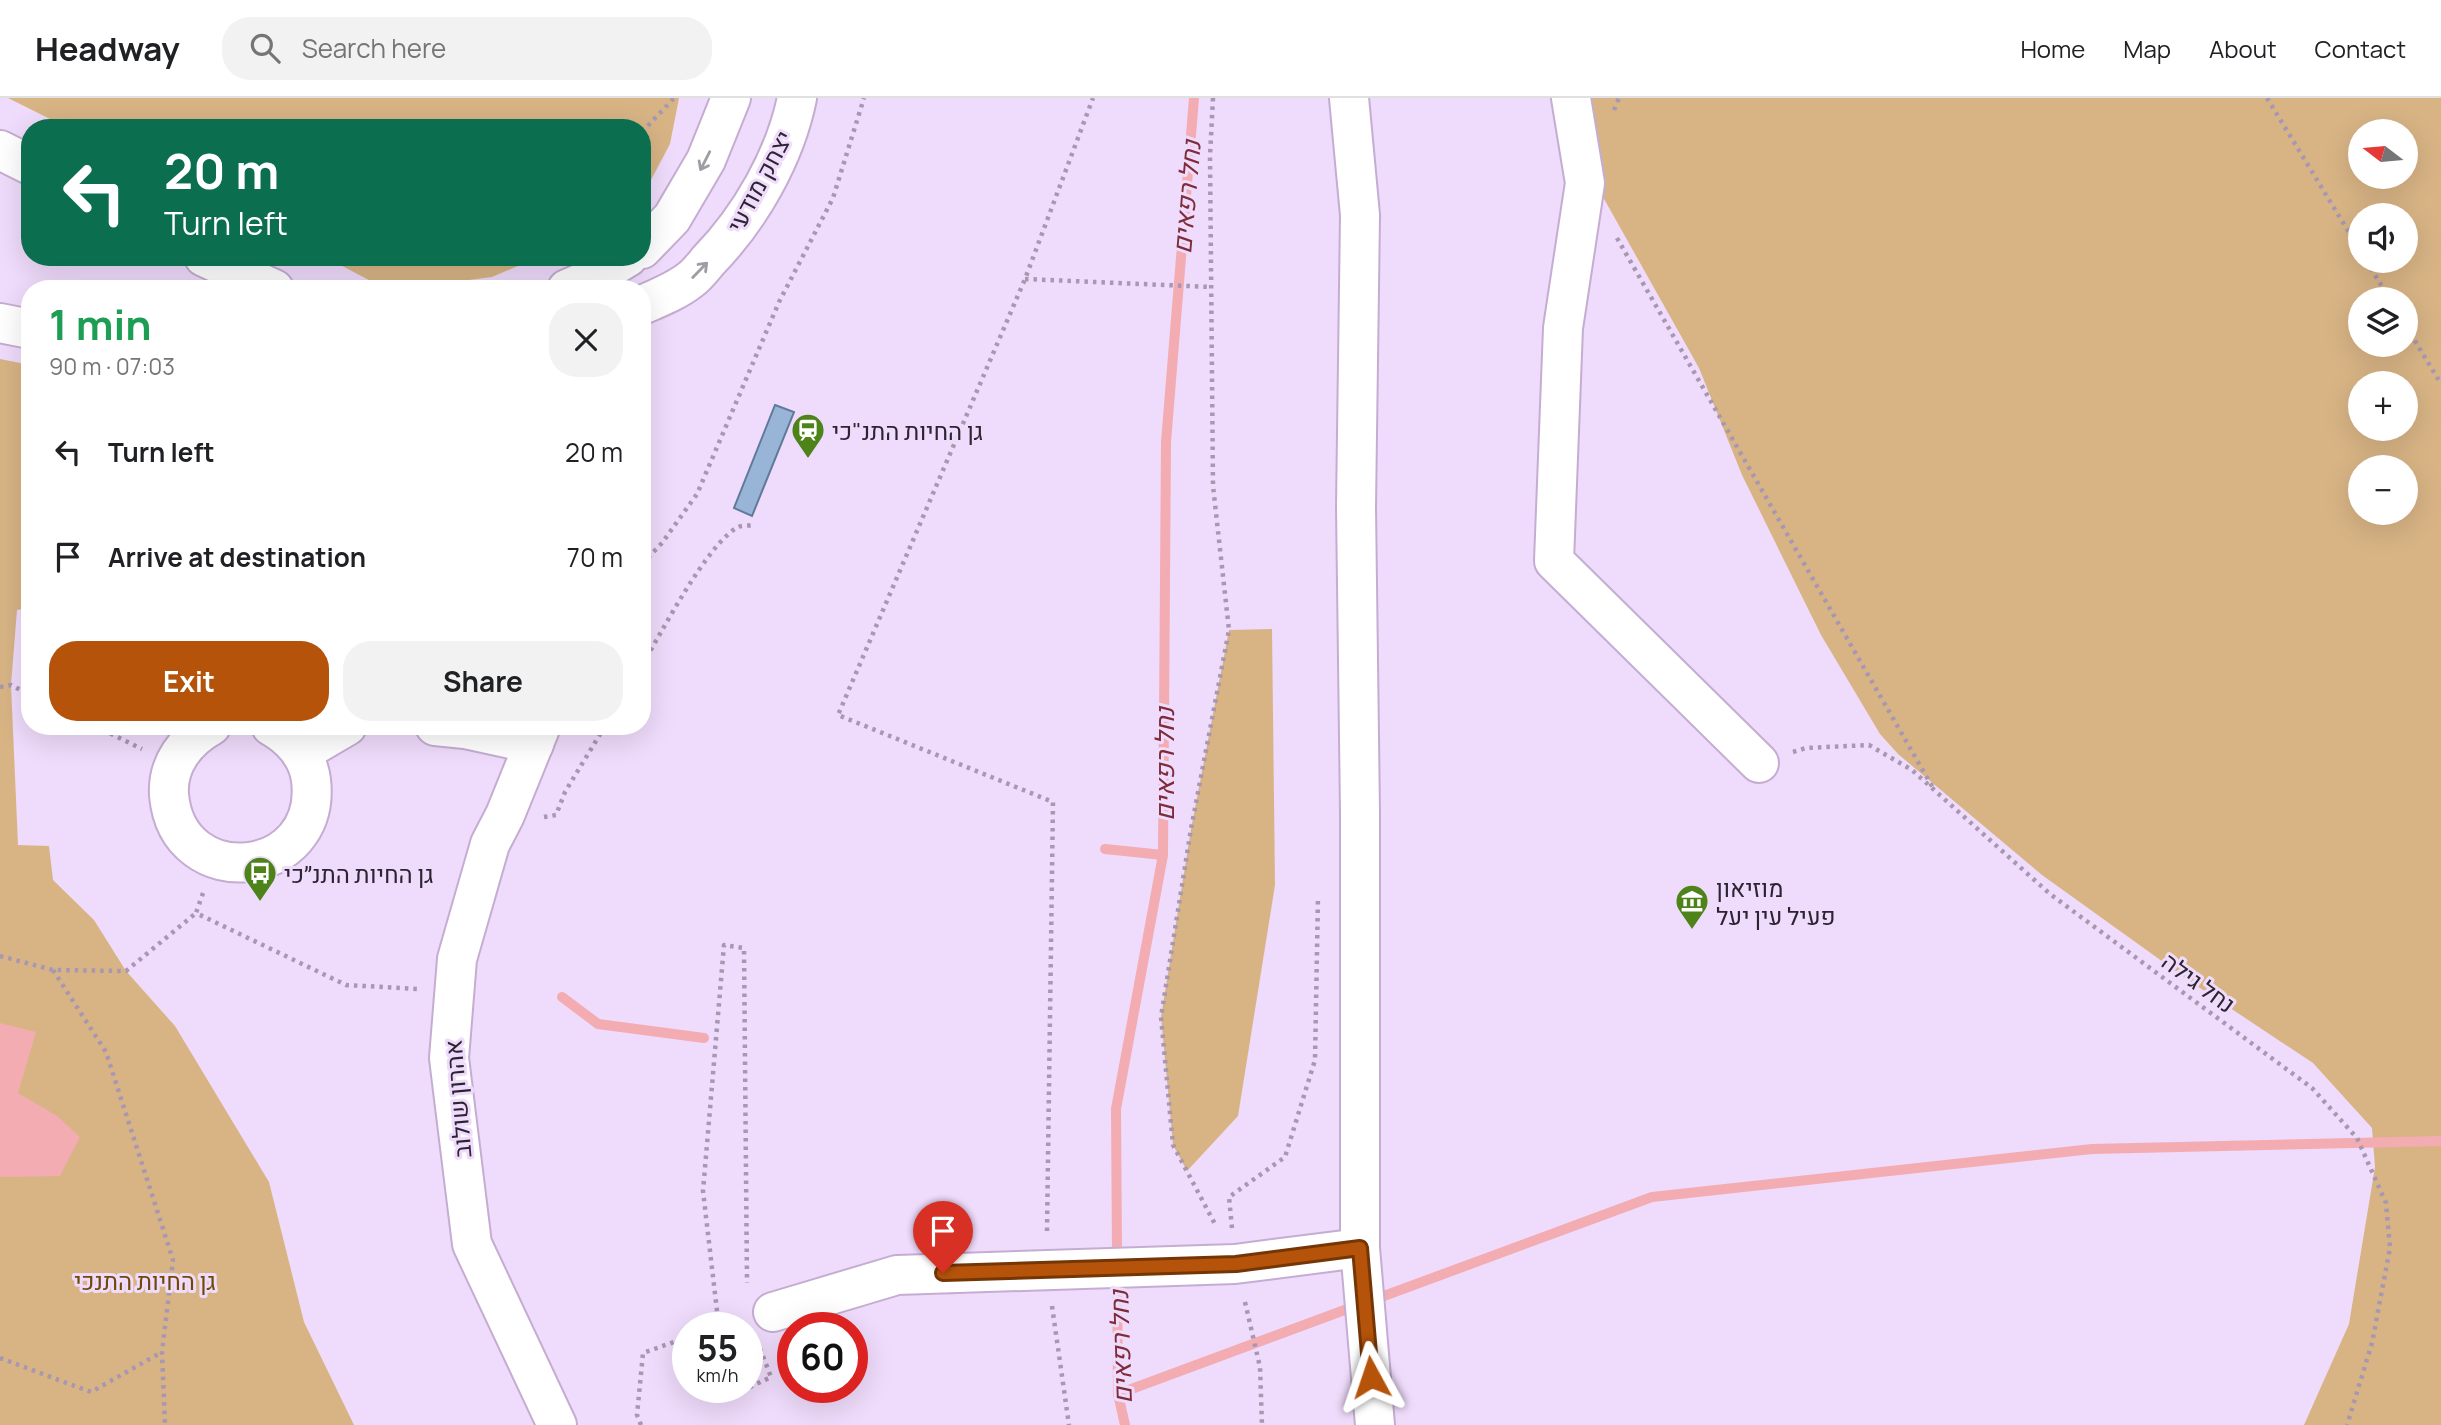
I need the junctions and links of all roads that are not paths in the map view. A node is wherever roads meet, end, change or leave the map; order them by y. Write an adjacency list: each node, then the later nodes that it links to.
1 (731, 98): 5 (street, one-way to 5)
2 (797, 98): 10 (street, יצחק מודעי, one-way to 2)
3 (1349, 98): 19 (street)
4 (1571, 98): 18 (street)
5 (651, 240)
6 (224, 266): 8 (street)
7 (614, 266): 9 (street)
8 (254, 280)
9 (589, 280)
10 (651, 300)
11 (0, 323): 12 (street)
12 (21, 327)
13 (197, 735): 17 (street)
14 (285, 735): 17 (street)
15 (332, 735): 17 (street)
16 (537, 735): 21 (street, אהרון שולוב)
17 (301, 753)
18 (1759, 764)
19 (1362, 1262): 20 (street); 22 (street)
20 (763, 1315)
21 (557, 1425)
22 (1375, 1425)

